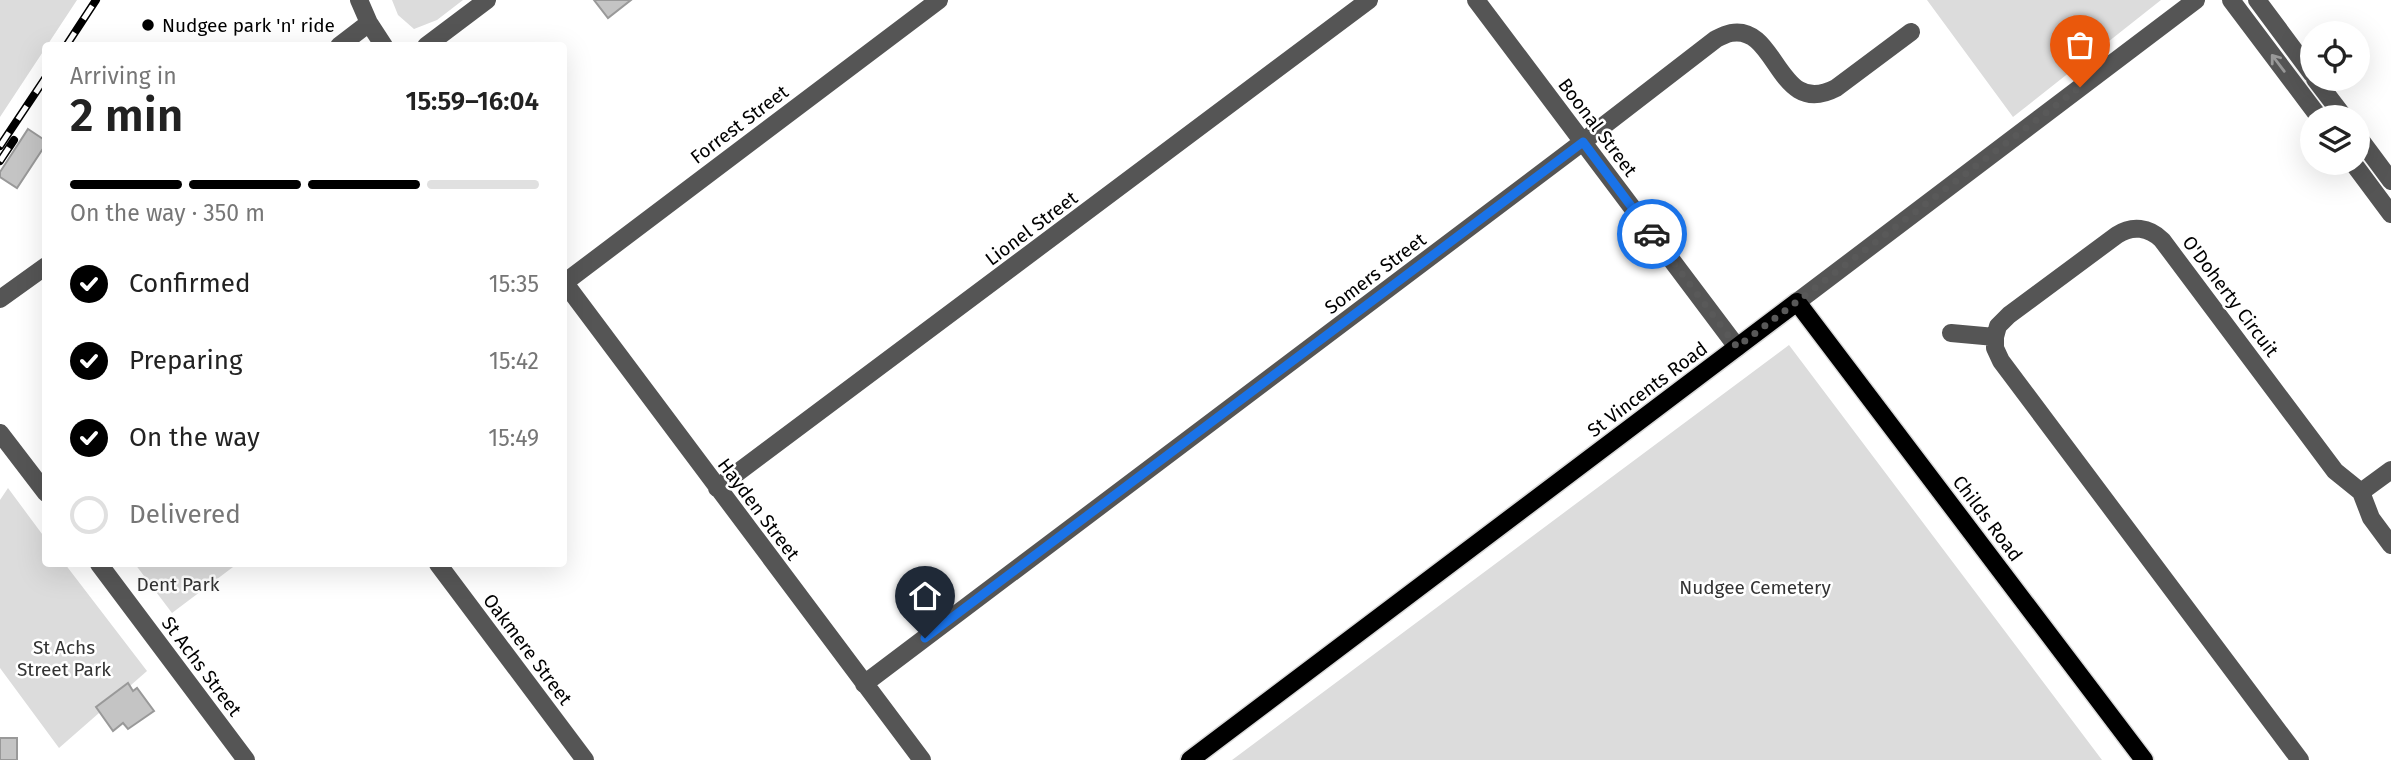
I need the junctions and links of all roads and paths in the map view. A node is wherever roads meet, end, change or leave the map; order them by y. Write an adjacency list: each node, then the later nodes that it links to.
1 (359, 0): 9 (street)
2 (486, 0): 13 (street)
3 (939, 0): 24 (street, Forrest Street)
4 (1476, 0): 18 (street, Boonal Street)
5 (2196, 0): 27 (street, St Vincents Road)
6 (2231, 0): 16 (street, one-way to 6)
7 (2258, 0): 14 (street)
8 (1360, 3): 34 (street, Lionel Street)
9 (369, 23): 11 (street); 12 (street)
10 (1911, 32): 18 (street, Somers Street)
11 (344, 42)
12 (381, 42)
13 (431, 42)
14 (2300, 58)
15 (2324, 91): 17 (street)
16 (2310, 105)
17 (2335, 105)
18 (1583, 142): 30 (street, Boonal Street); 39 (street, Somers Street)
19 (2370, 153): 21 (street)
20 (2363, 175): 22 (street)
21 (2391, 181)
22 (2389, 205)
23 (42, 269): 26 (street)
24 (567, 280)
25 (567, 286): 34 (street, Hayden Street)
26 (0, 299)
27 (1797, 302): 30 (main road, St Vincents Road); 44 (main road, Childs Road)
28 (1951, 333): 29 (street)
29 (1995, 337): 35 (street, O'Doherty Circuit); 45 (street)
30 (1737, 347): 43 (main road, St Vincents Road)
31 (0, 433): 33 (street)
32 (2391, 470): 35 (street)
33 (42, 488)
34 (717, 488): 39 (street, Hayden Street)
35 (2361, 492): 36 (street, O'Doherty Circuit)
36 (2391, 545)
37 (101, 567): 40 (street, St Achs Street)
38 (440, 567): 41 (street, Oakmere Street)
39 (864, 684): 42 (street, Hayden Street)
40 (246, 760)
41 (585, 760)
42 (922, 760)
43 (1190, 760)
44 (2144, 760)
45 (2300, 760)

